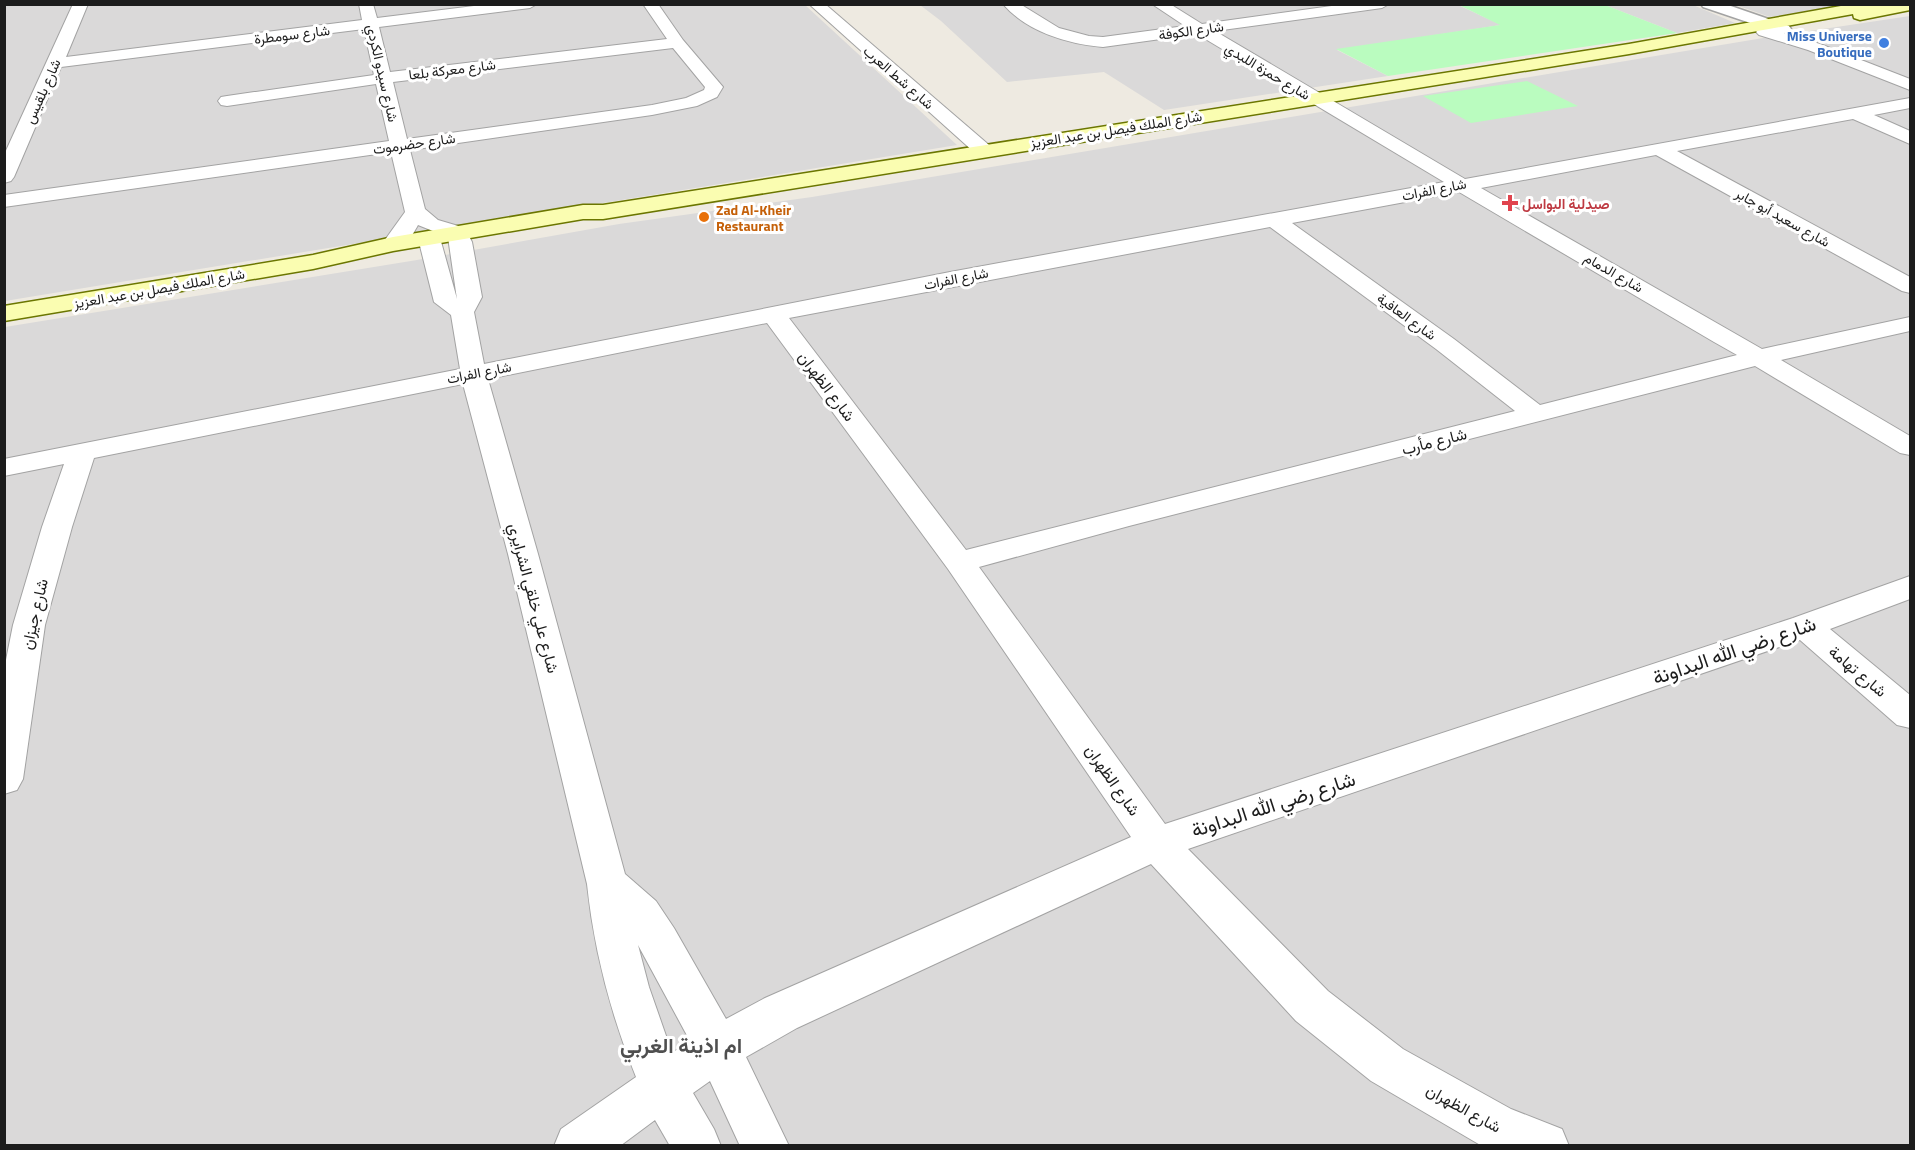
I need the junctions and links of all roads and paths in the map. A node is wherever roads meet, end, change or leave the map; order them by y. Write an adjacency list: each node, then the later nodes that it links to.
1 (81, 4): 16 (street, شارع بلقيس)
2 (366, 4): 12 (street, شارع سيدو الكردي)
3 (530, 4): 12 (street, شارع سومطرة)
4 (651, 4): 15 (street, شارع حضرموت)
5 (816, 4): 26 (street, شارع شط العرب)
6 (1010, 4): 14 (street, شارع الكوفة)
7 (1160, 4): 14 (street, شارع حمزة اللبدي)
8 (1382, 4): 14 (street, شارع الكوفة)
9 (1882, 4): 13 (main road, شارع الملك فيصل بن عبد العزيز)
10 (1911, 6): 13 (main road, شارع الملك فيصل بن عبد العزيز)
11 (1713, 7): 13 (street)
12 (371, 24): 16 (street, شارع سومطرة); 17 (street, شارع سيدو الكردي)
13 (1767, 28): 18 (street); 19 (main road, شارع الملك فيصل بن عبد العزيز)
14 (1199, 29): 19 (street, شارع حمزة اللبدي)
15 (678, 43): 17 (street, شارع معركة بلعا); 24 (street, شارع حضرموت)
16 (54, 63): 27 (street, شارع بلقيس)
17 (383, 78): 20 (street, شارع معركة بلعا); 24 (street, شارع سيدو الكردي)
18 (1911, 85)
19 (1316, 100): 26 (main road, شارع الملك فيصل بن عبد العزيز); 28 (street, شارع الدمام)
20 (227, 101)
21 (1911, 103): 22 (street, شارع الفرات)
22 (1853, 112): 23 (street); 25 (street, شارع الفرات)
23 (1911, 138)
24 (400, 145): 29 (street, شارع حضرموت); 30 (street, شارع سيدو الكردي)
25 (1657, 148): 28 (street, شارع الفرات); 36 (street, شارع سعيد أبو جابر)
26 (982, 150): 32 (main road, شارع الملك فيصل بن عبد العزيز)
27 (4, 177)
28 (1461, 184): 31 (street, شارع الفرات); 41 (street, شارع الدمام)
29 (4, 201)
30 (415, 212): 32 (street); 34 (street)
31 (1275, 220): 39 (street, شارع الفرات); 43 (street, شارع العافية)
32 (459, 238): 33 (main road, شارع الملك فيصل بن عبد العزيز); 37 (street, شارع علي خلقي الشرايري)
33 (430, 243): 34 (main road, شارع الملك فيصل بن عبد العزيز); 35 (main road, شارع الملك فيصل بن عبد العزيز); 37 (street)
34 (393, 244): 35 (main road, شارع الملك فيصل بن عبد العزيز)
35 (313, 262): 38 (main road, شارع الملك فيصل بن عبد العزيز)
36 (1905, 280)
37 (462, 312): 42 (street, شارع علي خلقي الشرايري)
38 (4, 314)
39 (774, 315): 42 (street, شارع الفرات); 47 (street, شارع الظهران)
40 (1911, 324): 41 (street, شارع مأرب)
41 (1761, 357): 43 (street, شارع مأرب); 44 (street, شارع الدمام)
42 (473, 373): 45 (street, شارع الفرات); 54 (street, شارع علي خلقي الشرايري)
43 (1538, 415): 47 (street, شارع مأرب)
44 (1911, 447)
45 (82, 453): 46 (street, شارع الفرات); 50 (street, شارع جيزان)
46 (4, 468)
47 (959, 562): 53 (street, شارع الظهران)
48 (1911, 587): 49 (street, شارع رضي الله البداونة)
49 (1805, 626): 51 (street, شارع تهامة); 53 (street, شارع رضي الله البداونة)
50 (17, 628): 52 (street, شارع جيزان)
51 (1911, 716)
52 (4, 779)
53 (1157, 843): 55 (street, شارع رضي الله البداونة); 60 (street, شارع الظهران)
54 (607, 884): 55 (street); 56 (street, شارع علي خلقي الشرايري)
55 (718, 1048): 56 (street, شارع رضي الله البداونة); 59 (street)
56 (663, 1087): 57 (street, شارع رضي الله البداونة); 58 (street, شارع علي خلقي الشرايري)
57 (578, 1146)
58 (697, 1146)
59 (765, 1146)
60 (1545, 1146)

